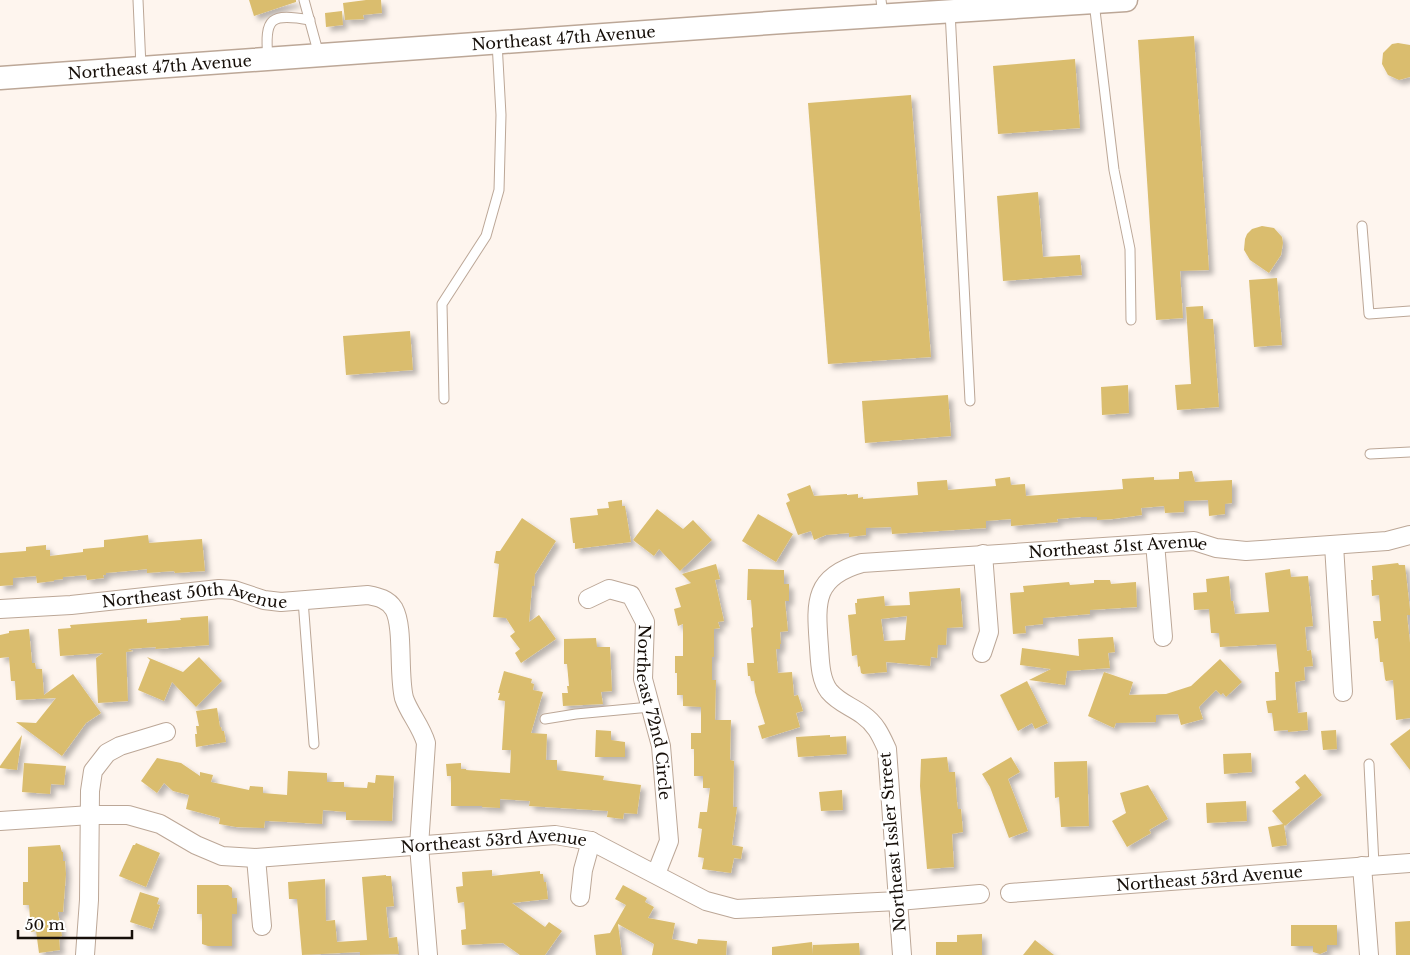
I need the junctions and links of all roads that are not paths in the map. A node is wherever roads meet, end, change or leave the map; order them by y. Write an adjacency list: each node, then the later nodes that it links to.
1 (138, 0): 12 (lane)
2 (304, 0): 8 (lane)
3 (1126, 0): 5 (street, Northeast 47th Avenue)
4 (1062, 2): 5 (street, Northeast 47th Avenue); 7 (street, Northeast 47th Avenue)
5 (1094, 2): 16 (lane)
6 (882, 8): 7 (street, Northeast 47th Avenue); 9 (street, Northeast 47th Avenue)
7 (950, 11): 18 (lane)
8 (310, 20): 10 (lane); 11 (lane)
9 (497, 42): 10 (street, Northeast 47th Avenue); 17 (lane)
10 (319, 55): 11 (street, Northeast 47th Avenue)
11 (268, 58): 12 (street, Northeast 47th Avenue)
12 (141, 68): 13 (street, Northeast 47th Avenue)
13 (0, 78)
14 (1362, 226): 15 (lane)
15 (1410, 312)
16 (1131, 320)
17 (444, 399)
18 (970, 401)
19 (1410, 452): 20 (lane)
20 (1370, 454)
21 (1410, 535): 23 (street, Northeast 51st Avenue)
22 (1155, 542): 23 (street, Northeast 51st Avenue); 24 (street, Northeast 51st Avenue); 29 (street)
23 (1334, 545): 31 (street)
24 (983, 554): 25 (street, Northeast 51st Avenue); 30 (street)
25 (830, 579): 48 (street, Northeast Issler Street)
26 (588, 599): 32 (street, Northeast 72nd Circle)
27 (303, 600): 28 (street, Northeast 50th Avenue); 35 (lane); 40 (street, Northeast 50th Avenue)
28 (0, 609)
29 (1163, 637)
30 (982, 653)
31 (1343, 692)
32 (650, 708): 33 (lane); 44 (street, Northeast 72nd Circle)
33 (545, 719)
34 (166, 732): 37 (street)
35 (314, 744)
36 (1370, 764): 43 (lane)
37 (90, 815): 38 (street, Northeast 53rd Avenue); 41 (street, Northeast 53rd Avenue); 50 (street)
38 (0, 821)
39 (592, 841): 40 (street, Northeast 53rd Avenue); 44 (street, Northeast 53rd Avenue); 47 (street)
40 (419, 846): 41 (street, Northeast 53rd Avenue); 51 (street)
41 (256, 858): 49 (street)
42 (1410, 863): 43 (street, Northeast 53rd Avenue)
43 (1368, 865): 45 (street, Northeast 53rd Avenue); 53 (street)
44 (656, 874): 48 (street, Northeast 53rd Avenue)
45 (1010, 893)
46 (980, 894): 48 (street, Northeast 53rd Avenue)
47 (580, 897)
48 (898, 901): 52 (street, Northeast Issler Street)
49 (262, 926)
50 (85, 955)
51 (428, 955)
52 (902, 955)
53 (1369, 955)

